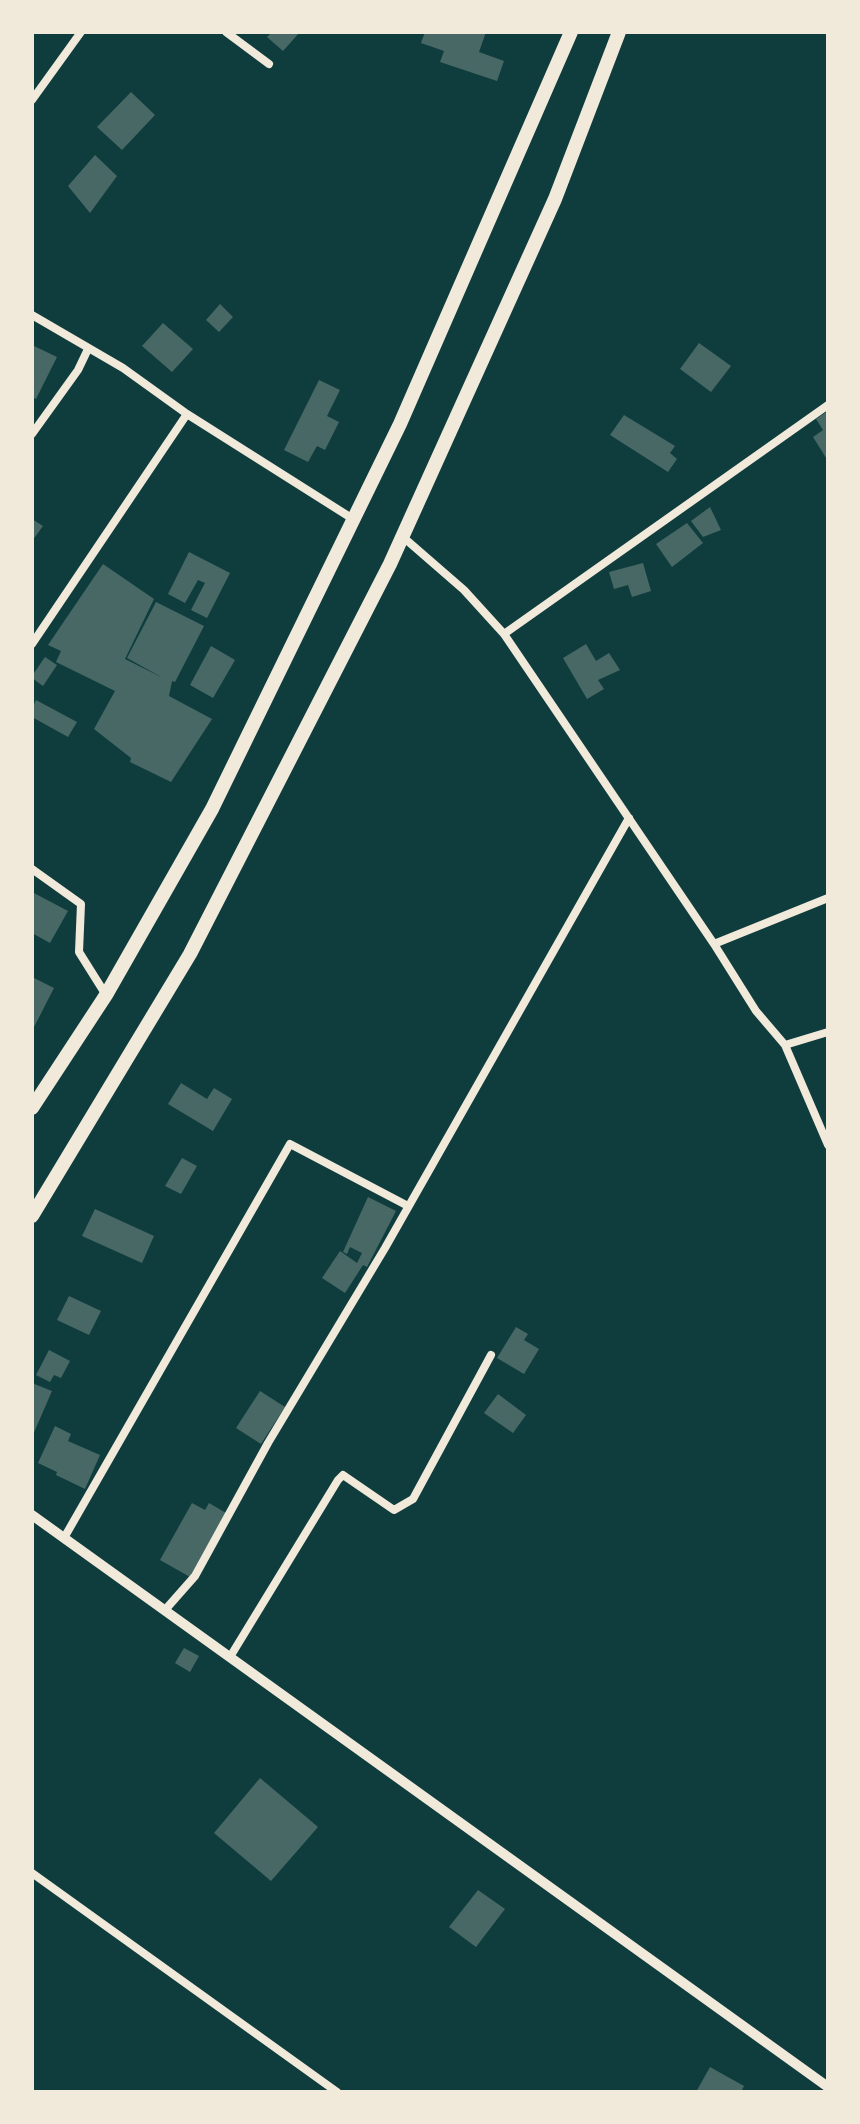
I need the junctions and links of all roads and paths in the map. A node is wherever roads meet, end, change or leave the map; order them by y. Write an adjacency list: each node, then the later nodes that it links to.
1 (81, 32): 6 (street)
2 (226, 32): 5 (street)
3 (571, 32): 12 (highway)
4 (619, 32): 13 (highway)
5 (269, 64)
6 (32, 100)
7 (32, 315): 8 (street)
8 (88, 349): 10 (street); 11 (street)
9 (828, 405): 14 (street)
10 (187, 414): 12 (street); 15 (street)
11 (32, 434)
12 (353, 519): 20 (highway)
13 (403, 537): 14 (street); 26 (highway)
14 (504, 634): 16 (street)
15 (32, 644)
16 (629, 818): 19 (street); 25 (street)
17 (32, 869): 20 (street)
18 (828, 898): 19 (street)
19 (714, 944): 22 (street)
20 (106, 995): 23 (highway)
21 (828, 1032): 22 (street)
22 (785, 1045): 24 (street)
23 (32, 1108)
24 (828, 1145)
25 (408, 1206): 29 (street); 30 (street)
26 (32, 1216)
27 (491, 1355): 31 (street)
28 (32, 1515): 29 (street)
29 (64, 1538): 30 (street)
30 (165, 1610): 31 (street)
31 (230, 1657): 33 (street)
32 (32, 1873): 34 (street)
33 (828, 2087)
34 (337, 2092)

